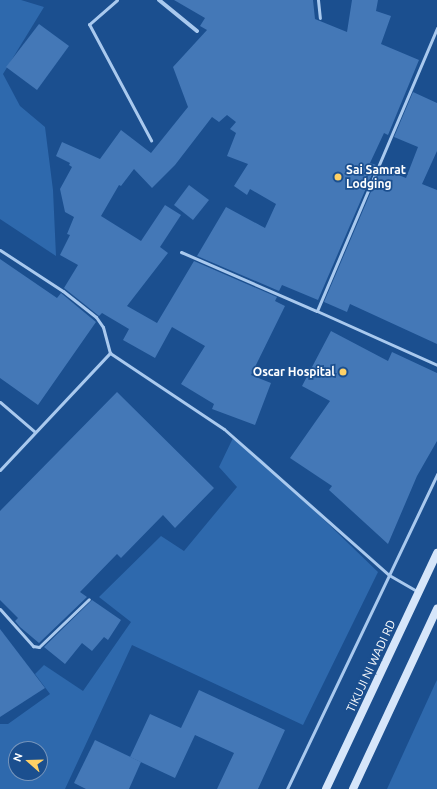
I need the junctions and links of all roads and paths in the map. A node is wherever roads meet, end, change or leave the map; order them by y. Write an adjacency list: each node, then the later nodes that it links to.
1 (117, 0): 7 (lane)
2 (159, 0): 6 (street)
3 (318, 0): 4 (lane)
4 (320, 18)
5 (437, 28): 10 (lane)
6 (197, 31)
7 (151, 140)
8 (0, 250): 11 (lane)
9 (181, 252): 10 (lane)
10 (317, 311): 12 (lane)
11 (110, 353): 14 (lane); 18 (lane)
12 (437, 365)
13 (0, 402): 14 (lane)
14 (35, 432): 15 (lane)
15 (0, 470)
16 (437, 474): 18 (lane)
17 (437, 553): 19 (main road, TIKUJI NI WADI RD)
18 (389, 575): 19 (lane); 23 (lane)
19 (419, 592): 24 (main road, TIKUJI NI WADI RD)
20 (89, 599): 21 (lane)
21 (0, 609)
22 (437, 609): 25 (main road)
23 (287, 789)
24 (326, 789)
25 (353, 789)

